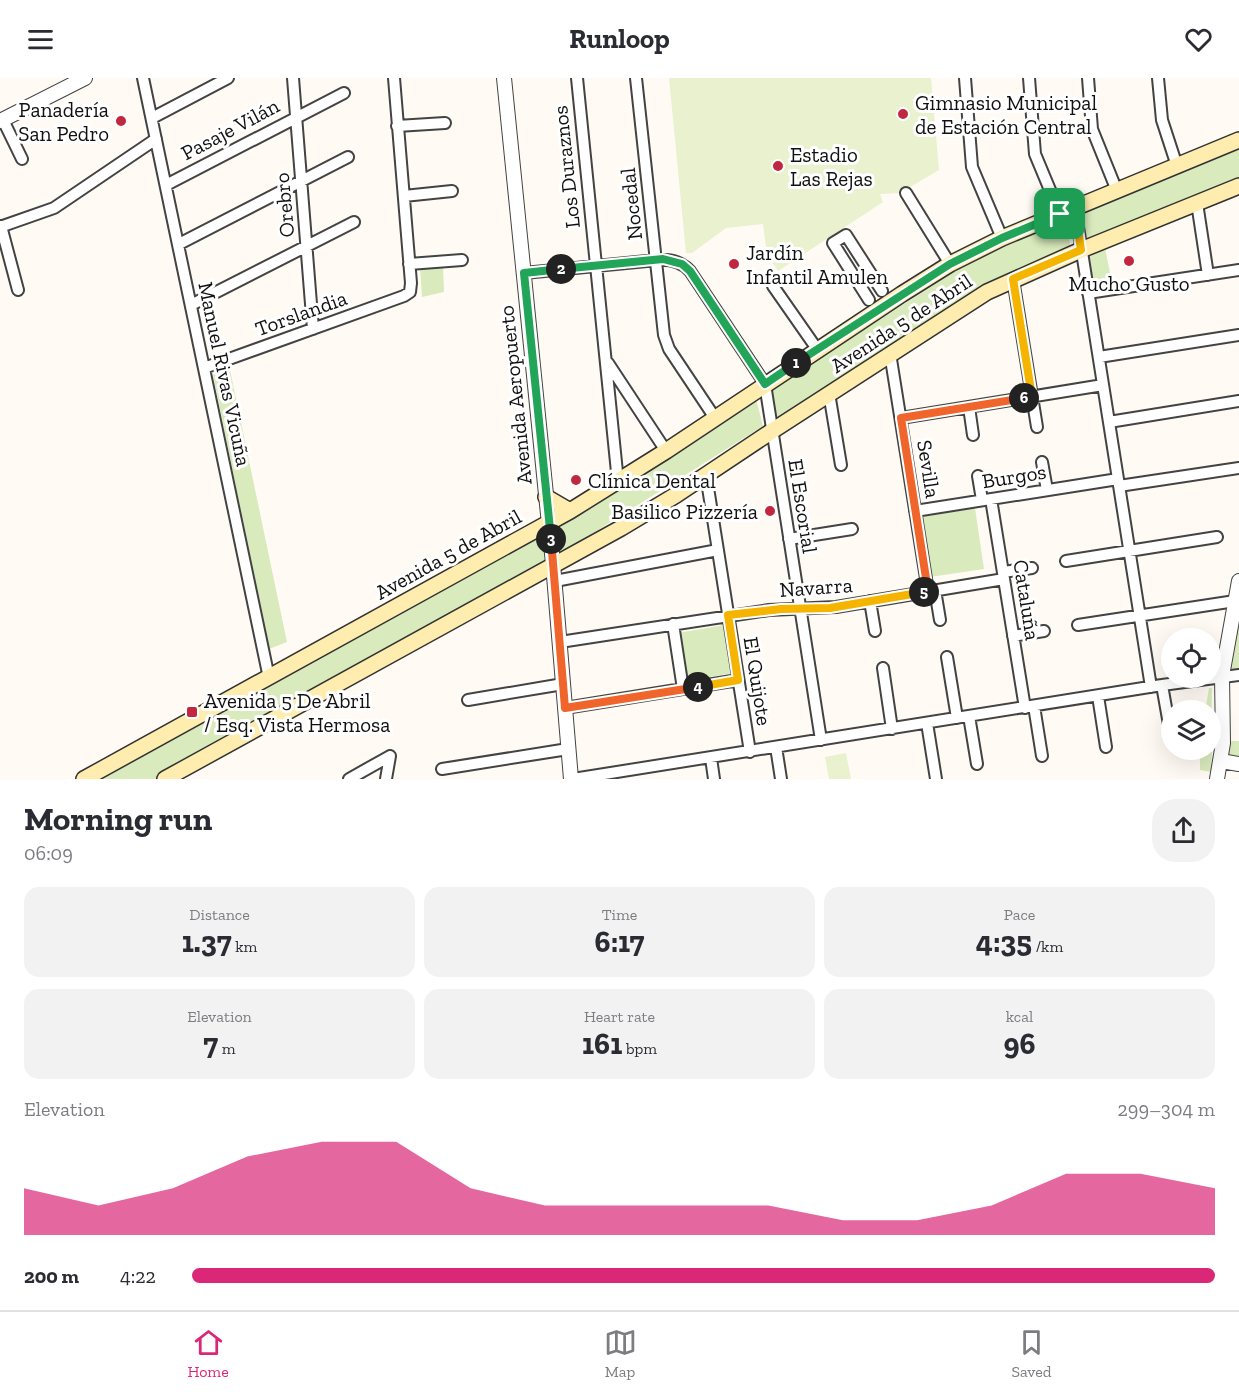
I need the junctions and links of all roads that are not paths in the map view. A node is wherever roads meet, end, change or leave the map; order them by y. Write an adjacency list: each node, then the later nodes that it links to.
1 (85, 78): 16 (street)
2 (142, 78): 15 (street, Manuel Rivas Vicuña)
3 (228, 78): 15 (street)
4 (293, 78): 14 (street, Orebro)
5 (394, 78): 18 (street)
6 (504, 78): 45 (street, Avenida Aeropuerto)
7 (577, 78): 43 (street, Los Duraznos)
8 (636, 78): 40 (street, Nocedal)
9 (965, 78): 35 (street)
10 (1029, 78): 32 (street)
11 (1089, 78): 28 (street)
12 (1158, 78): 23 (street)
13 (344, 93): 14 (street, Pasaje Vilán)
14 (296, 117): 24 (street, Orebro); 25 (street, Pasaje Vilán)
15 (152, 118): 19 (street, Manuel Rivas Vicuña)
16 (1, 121): 22 (street)
17 (445, 123): 18 (street)
18 (397, 126): 30 (street)
19 (156, 139): 25 (street, Manuel Rivas Vicuña); 34 (street)
20 (1239, 140): 23 (main road, Avenida 5 de Abril)
21 (348, 157): 24 (street)
22 (22, 159)
23 (1177, 166): 28 (main road, Avenida 5 de Abril)
24 (302, 181): 36 (street); 37 (street, Orebro)
25 (166, 185): 36 (street, Manuel Rivas Vicuña)
26 (1239, 186): 31 (main road, Avenida 5 de Abril)
27 (452, 191): 30 (street)
28 (1117, 191): 32 (main road, Avenida 5 de Abril)
29 (906, 193): 42 (street)
30 (404, 196): 41 (street)
31 (1197, 203): 38 (main road, Avenida 5 de Abril); 46 (street)
32 (1067, 211): 35 (main road, Avenida 5 de Abril); 38 (street)
33 (354, 222): 37 (street)
34 (0, 227): 49 (street)
35 (1002, 238): 42 (main road, Avenida 5 de Abril)
36 (179, 244): 54 (street, Manuel Rivas Vicuña)
37 (307, 246): 54 (street); 56 (street, Orebro)
38 (1081, 250): 47 (main road, Avenida 5 de Abril); 51 (street)
39 (462, 260): 41 (street)
40 (657, 260): 43 (street); 63 (street); 69 (street, Nocedal)
41 (410, 264): 56 (street, Torslandia)
42 (950, 264): 52 (main road, Avenida 5 de Abril)
43 (596, 266): 45 (street); 61 (street, Los Duraznos)
44 (1239, 270): 46 (street)
45 (524, 273): 84 (street, Avenida Aeropuerto)
46 (1208, 275): 51 (street)
47 (1013, 279): 59 (main road, Avenida 5 de Abril); 66 (street)
48 (773, 286): 58 (street)
49 (18, 290)
50 (882, 291): 52 (street); 53 (street); 53 (street)
51 (1088, 293): 60 (street)
52 (902, 294): 55 (main road, Avenida 5 de Abril)
53 (869, 300): 55 (street)
54 (191, 305): 62 (street, Manuel Rivas Vicuña)
55 (865, 318): 58 (main road, Avenida 5 de Abril)
56 (313, 329): 62 (street, Torslandia)
57 (1239, 335): 60 (street)
58 (817, 349): 63 (main road, Avenida 5 de Abril)
59 (890, 353): 65 (main road, Avenida 5 de Abril); 70 (street, Sevilla)
60 (1098, 357): 64 (street)
61 (606, 360): 75 (street, Los Duraznos); 81 (street, Los Duraznos)
62 (204, 368): 117 (street, Manuel Rivas Vicuña)
63 (765, 384): 69 (main road, Avenida 5 de Abril); 73 (street, El Escorial)
64 (1103, 385): 66 (street); 71 (street)
65 (829, 393): 73 (main road, Avenida 5 de Abril); 77 (street)
66 (1032, 397): 68 (street); 72 (street)
67 (1239, 401): 71 (street)
68 (969, 407): 70 (street); 74 (street)
69 (715, 418): 75 (main road, Avenida 5 de Abril)
70 (901, 418): 87 (street, Sevilla)
71 (1109, 422): 82 (street)
72 (1037, 427)
73 (772, 430): 79 (main road, Avenida 5 de Abril); 91 (street, El Escorial)
74 (973, 435)
75 (666, 451): 81 (main road, Avenida 5 de Abril)
76 (1042, 462): 83 (street)
77 (841, 465)
78 (1239, 468): 82 (street, Burgos)
79 (706, 475): 92 (street, El Quijote); 95 (main road, Avenida 5 de Abril)
80 (978, 476): 85 (street, Cataluña)
81 (618, 482): 86 (main road, Avenida 5 de Abril)
82 (1118, 483): 83 (street, Burgos); 93 (street)
83 (1047, 490): 85 (street, Burgos)
84 (546, 497): 86 (main road); 88 (street, Avenida Aeropuerto)
85 (987, 500): 87 (street, Burgos); 97 (street, Cataluña)
86 (570, 511): 88 (main road, Avenida 5 de Abril)
87 (915, 511): 100 (street, Sevilla)
88 (549, 522): 95 (street, Avenida Aeropuerto); 117 (main road, Avenida 5 de Abril)
89 (852, 529): 91 (street)
90 (1216, 537): 93 (street)
91 (789, 539): 102 (street, El Escorial)
92 (718, 550): 98 (street); 104 (street, El Quijote)
93 (1129, 551): 94 (street); 105 (street)
94 (1066, 561)
95 (553, 564): 98 (street, Avenida Aeropuerto); 144 (main road, Avenida 5 de Abril)
96 (1032, 568): 97 (street, Navarra)
97 (1003, 575): 100 (street, Navarra); 111 (street, Cataluña)
98 (555, 581): 112 (street, Avenida Aeropuerto)
99 (1239, 581): 103 (street)
100 (932, 591): 101 (street, Navarra); 106 (street, Sevilla)
101 (870, 602): 102 (street, Navarra); 109 (street)
102 (800, 608): 104 (street, Navarra); 131 (street, El Escorial)
103 (1236, 608): 105 (street); 116 (street)
104 (728, 615): 107 (street, Navarra); 118 (street, El Quijote)
105 (1140, 615): 108 (street); 120 (street)
106 (940, 620)
107 (673, 624): 112 (street, Navarra); 121 (street)
108 (1078, 625)
109 (875, 631)
110 (1044, 631): 111 (street)
111 (1013, 636): 125 (street, Cataluña)
112 (560, 642): 119 (street, Avenida Aeropuerto)
113 (947, 657): 128 (street)
114 (883, 668): 130 (street)
115 (1239, 675): 116 (street)
116 (1222, 676): 120 (street); 138 (street)
117 (269, 678): 143 (main road, Avenida 5 de Abril)
118 (738, 680): 121 (street); 135 (street, El Quijote)
119 (563, 684): 123 (street); 126 (street, Avenida Aeropuerto)
120 (1157, 686): 122 (street); 124 (street)
121 (683, 689): 126 (street)
122 (1098, 696): 125 (street); 133 (street)
123 (468, 700)
124 (1161, 700)
125 (1029, 707): 127 (street); 136 (street, Cataluña)
126 (565, 708): 134 (street, Avenida Aeropuerto)
127 (969, 716): 128 (street); 139 (street)
128 (957, 718): 129 (street)
129 (927, 723): 130 (street); 150 (street)
130 (892, 729): 131 (street)
131 (821, 740): 132 (street)
132 (776, 747): 135 (street); 149 (street)
133 (1106, 747)
134 (568, 749): 141 (street); 147 (street, Avenida Aeropuerto)
135 (750, 752): 137 (street)
136 (1042, 756)
137 (711, 758): 142 (street); 148 (street)
138 (1221, 761): 140 (street); 151 (street)
139 (977, 764)
140 (1239, 764)
141 (442, 769)
142 (647, 774): 147 (street)
143 (84, 779)
144 (165, 779)
145 (349, 779): 146 (street)
146 (386, 779)
147 (572, 779)
148 (714, 779)
149 (781, 779)
150 (936, 779)
151 (1217, 779)

